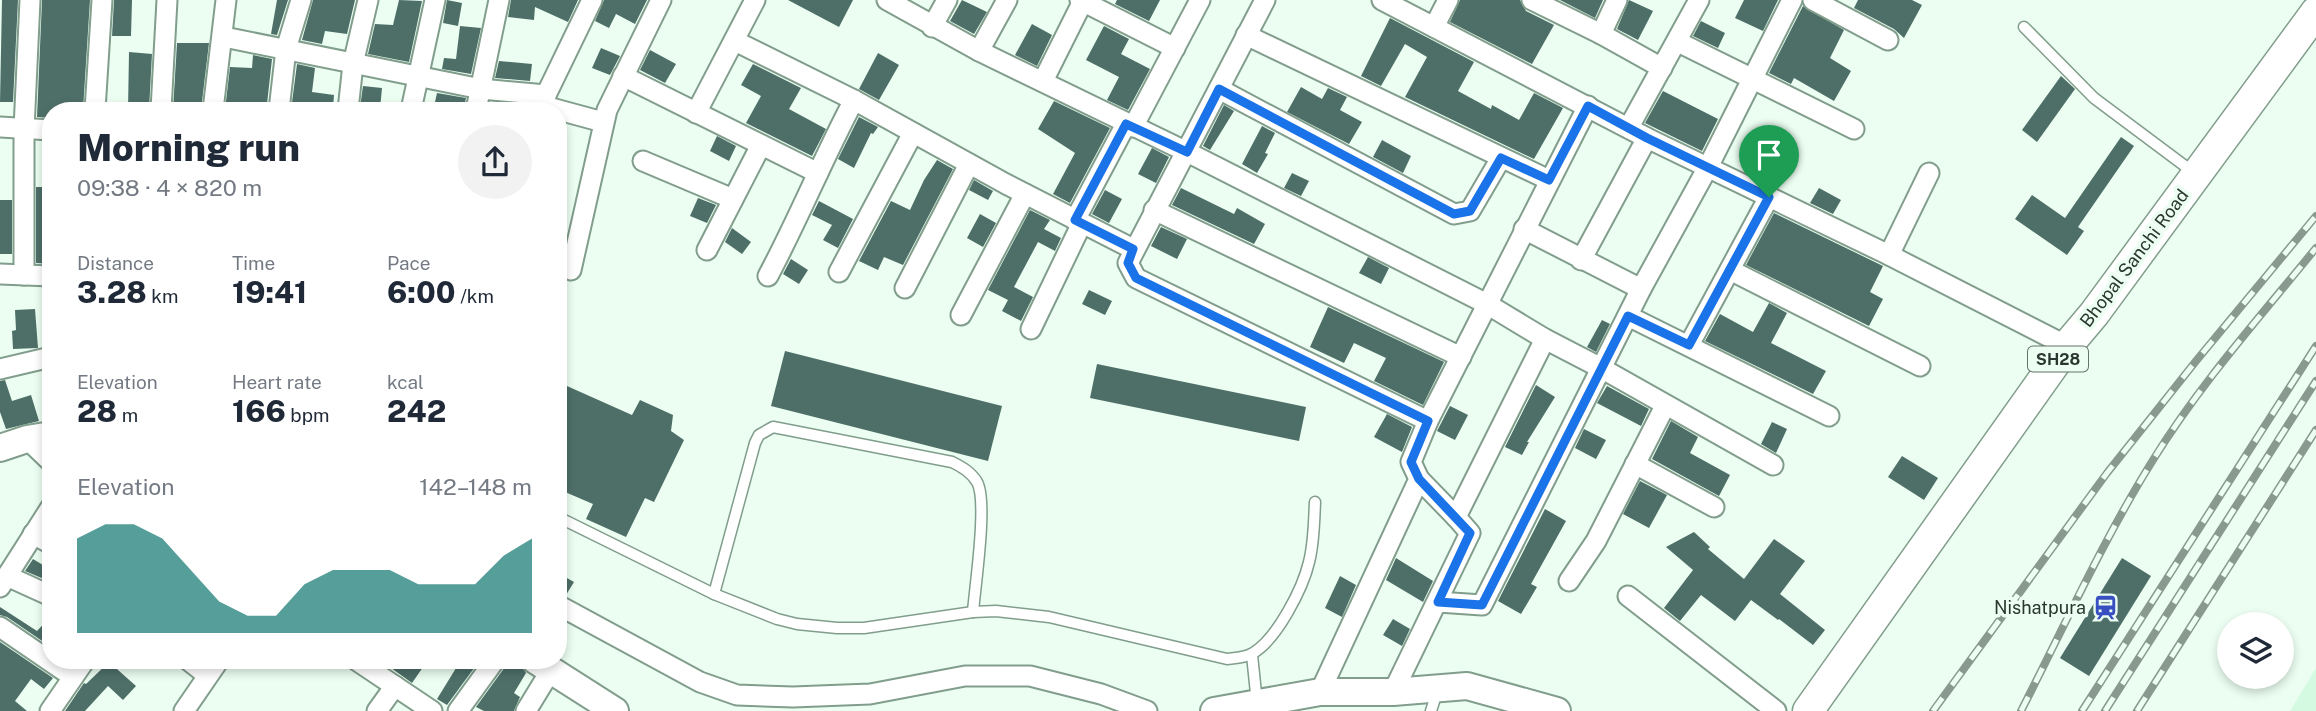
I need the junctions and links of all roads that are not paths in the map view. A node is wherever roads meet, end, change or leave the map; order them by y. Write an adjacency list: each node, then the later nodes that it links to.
1 (30, 0): 63 (street)
2 (102, 0): 47 (street)
3 (167, 0): 48 (street)
4 (226, 0): 31 (street)
5 (300, 0): 36 (street)
6 (368, 0): 38 (street)
7 (435, 0): 40 (street)
8 (499, 0): 44 (street)
9 (592, 0): 55 (street)
10 (661, 0): 41 (street)
11 (755, 0): 32 (street)
12 (887, 0): 26 (street)
13 (947, 0): 26 (street)
14 (1007, 0): 37 (street)
15 (1200, 0): 35 (street)
16 (1265, 0): 30 (street)
17 (1382, 0): 27 (street)
18 (1448, 0): 27 (street)
19 (1532, 0): 29 (street)
20 (1618, 0): 29 (street)
21 (1699, 0): 34 (street)
22 (1792, 0): 42 (street)
23 (1813, 0): 33 (street)
24 (1082, 1): 35 (street); 43 (street)
25 (2316, 12): 76 (main road, Bhopal Sanchi Road / SH28)
26 (933, 27): 37 (street)
27 (1434, 27): 56 (street)
28 (2024, 27): 76 (lane)
29 (1601, 34): 39 (street)
30 (1246, 35): 45 (street); 70 (street)
31 (223, 37): 36 (street); 49 (street)
32 (734, 40): 46 (street); 58 (street)
33 (1888, 40)
34 (1678, 42): 39 (street); 42 (street)
35 (1175, 48): 60 (street)
36 (286, 49): 38 (street); 50 (street)
37 (979, 51): 43 (street)
38 (354, 64): 40 (street); 51 (street)
39 (1662, 68): 62 (street)
40 (419, 76): 44 (street); 52 (street)
41 (623, 76): 58 (street); 59 (street)
42 (1754, 80): 64 (street); 73 (street)
43 (1043, 81): 60 (street)
44 (481, 89): 53 (street); 54 (street)
45 (1219, 89): 69 (street); 70 (street)
46 (854, 100): 66 (street); 74 (street)
47 (95, 102)
48 (161, 102)
49 (215, 102)
50 (280, 102)
51 (349, 102)
52 (413, 102)
53 (478, 102)
54 (536, 102)
55 (546, 102)
56 (1588, 106): 62 (street); 77 (street)
57 (567, 110): 59 (street)
58 (696, 113): 68 (street)
59 (603, 121): 88 (street)
60 (1130, 126): 69 (street); 82 (street)
61 (0, 127): 63 (street)
62 (1629, 127): 67 (street)
63 (24, 129): 65 (street); 92 (street)
64 (1854, 129)
65 (42, 130)
66 (913, 133): 72 (street); 90 (street)
67 (1647, 138): 73 (street); 87 (street)
68 (761, 145): 74 (street); 80 (street)
69 (1187, 152): 81 (street); 97 (street)
70 (1501, 158): 77 (street)
71 (643, 162): 80 (street)
72 (969, 164): 78 (street); 95 (street)
73 (1709, 167): 79 (street); 96 (street)
74 (818, 173): 94 (street)
75 (1929, 173): 86 (street)
76 (2197, 174): 103 (main road, Bhopal Sanchi Road / SH28)
77 (1549, 180): 83 (street)
78 (1025, 194): 82 (street); 98 (street)
79 (1769, 197): 86 (street); 89 (street)
80 (733, 199): 85 (street)
81 (1154, 210): 84 (street); 104 (street)
82 (1079, 221): 84 (street); 100 (street)
83 (1524, 229): 87 (street); 97 (street)
84 (1133, 249): 111 (street)
85 (707, 250)
86 (1889, 256): 103 (street)
87 (1581, 260): 96 (street)
88 (571, 270)
89 (1730, 270): 102 (street); 106 (street)
90 (839, 272)
91 (0, 274): 92 (street)
92 (24, 275): 93 (street)
93 (42, 276)
94 (768, 276)
95 (905, 288)
96 (1641, 289): 99 (street)
97 (1487, 304): 101 (street); 104 (street)
98 (961, 315)
99 (1628, 316): 102 (street); 107 (street)
100 (1031, 329)
101 (1545, 339): 107 (street); 119 (street)
102 (1689, 345): 110 (street)
103 (2067, 346): 158 (main road, Bhopal Sanchi Road / SH28)
104 (1461, 357): 111 (street)
105 (42, 359): 108 (street)
106 (1920, 366)
107 (1601, 368): 109 (street); 127 (street)
108 (0, 369)
109 (1665, 406): 114 (street); 115 (street)
110 (1829, 416)
111 (1428, 421): 116 (street)
112 (39, 437): 113 (street)
113 (0, 447)
114 (1635, 464): 118 (street); 123 (street)
115 (1773, 465)
116 (1419, 479): 119 (street); 142 (street)
117 (1315, 502): 131 (lane)
118 (1714, 507)
119 (1456, 517): 127 (street)
120 (567, 521): 125 (lane)
121 (42, 539): 122 (street)
122 (3, 581): 124 (street)
123 (1569, 581)
124 (42, 593)
125 (714, 594): 129 (lane); 129 (lane)
126 (1628, 596): 157 (street)
127 (1438, 602): 143 (street)
128 (567, 610): 145 (street)
129 (974, 612): 131 (lane)
130 (0, 627): 132 (street)
131 (1252, 655): 146 (lane)
132 (42, 656)
133 (61, 669): 140 (street)
134 (79, 669): 140 (street)
135 (212, 669): 149 (street)
136 (370, 669): 141 (street)
137 (488, 669): 152 (street)
138 (542, 669): 153 (street)
139 (549, 669): 147 (street)
140 (73, 677): 148 (street)
141 (395, 686): 150 (street); 151 (street)
142 (1320, 692): 143 (street); 146 (street)
143 (1393, 692): 144 (street)
144 (1434, 700): 156 (street)
145 (792, 704): 154 (street)
146 (1257, 704): 155 (street)
147 (605, 708)
148 (50, 711)
149 (184, 711)
150 (377, 711)
151 (432, 711)
152 (458, 711)
153 (526, 711)
154 (1147, 711)
155 (1214, 711)
156 (1557, 711)
157 (1776, 711)
158 (1808, 711)

